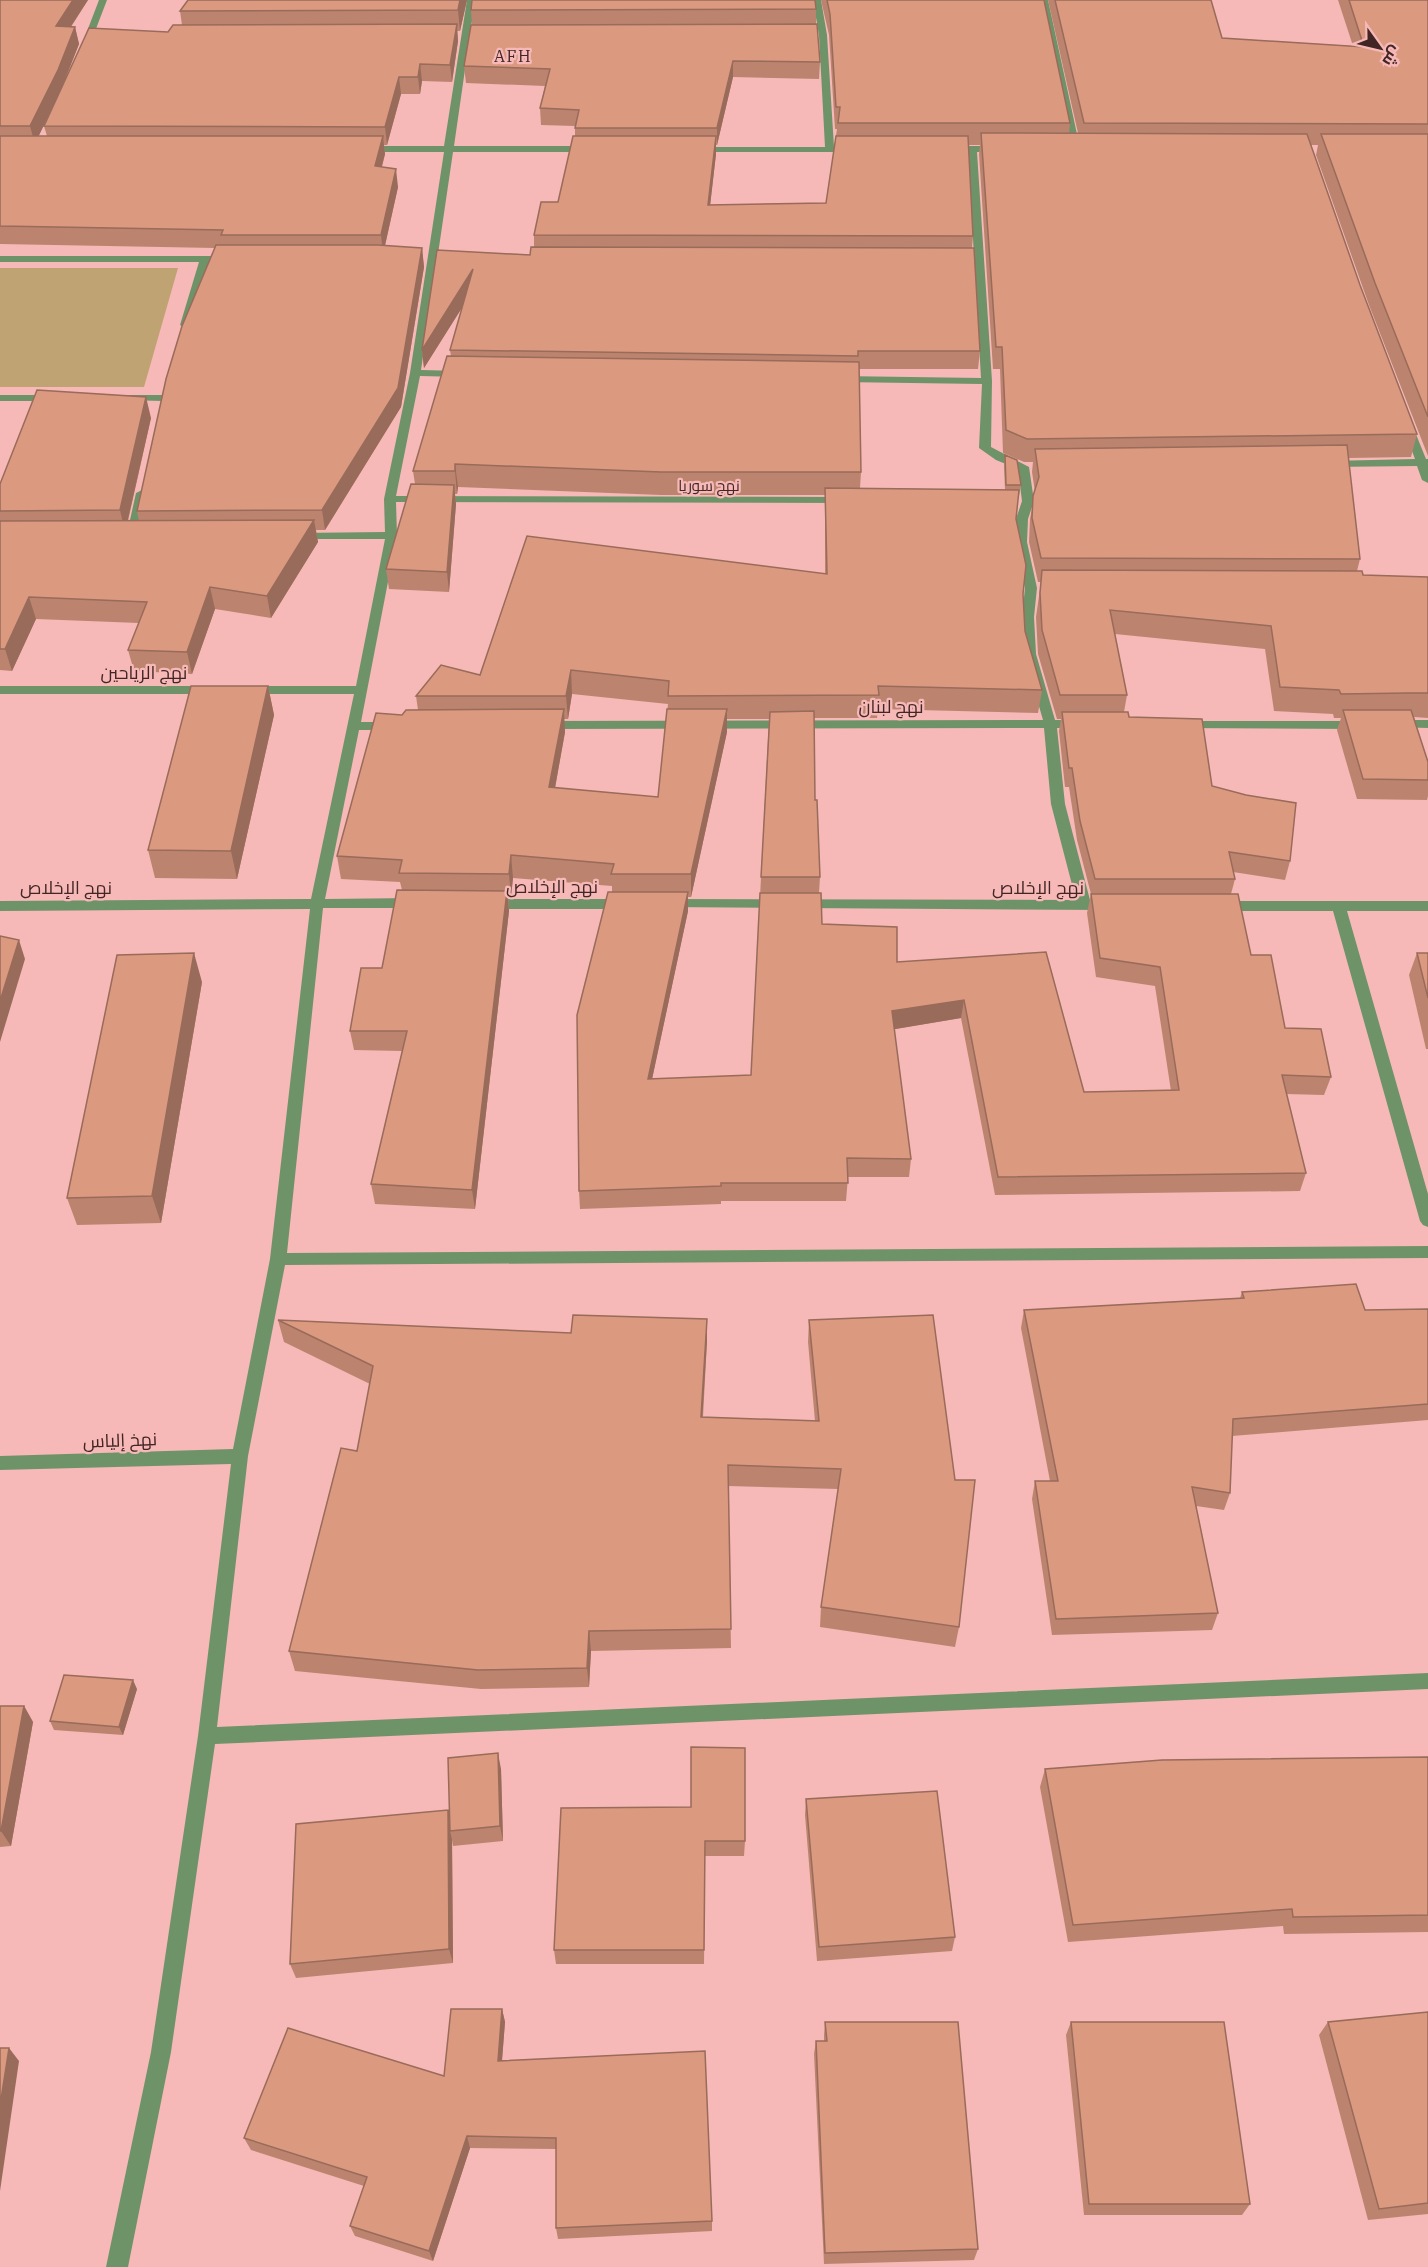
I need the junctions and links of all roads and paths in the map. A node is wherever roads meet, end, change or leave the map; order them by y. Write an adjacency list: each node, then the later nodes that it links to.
1 (104, 0): 8 (street)
2 (471, 0): 16 (street)
3 (817, 0): 6 (street)
4 (1044, 0): 13 (street)
5 (811, 35): 6 (street)
6 (823, 35): 21 (street)
7 (100, 37): 8 (street)
8 (89, 38): 9 (street)
9 (80, 58)
10 (972, 148): 11 (street); 19 (street); 29 (street)
11 (1006, 148)
12 (1064, 148): 13 (street)
13 (1075, 148): 14 (street)
14 (1087, 148)
15 (356, 149): 16 (street)
16 (450, 149): 17 (street); 26 (street)
17 (604, 149)
18 (865, 149): 21 (street)
19 (937, 149)
20 (687, 150): 21 (street)
21 (830, 150)
22 (0, 259): 23 (street)
23 (205, 259): 24 (street); 25 (street)
24 (241, 259)
25 (183, 334)
26 (415, 373): 27 (street); 39 (street)
27 (475, 374)
28 (832, 379): 29 (street)
29 (987, 381): 46 (street)
30 (0, 398): 31 (street)
31 (70, 398)
32 (117, 398): 33 (street)
33 (164, 399)
34 (1404, 418): 35 (street)
35 (1425, 462): 36 (street); 38 (street)
36 (1316, 464)
37 (145, 480): 43 (street)
38 (1428, 480)
39 (390, 499): 40 (street, نهج سوريا); 41 (street)
40 (863, 501)
41 (391, 535): 42 (street); 45 (street)
42 (285, 536)
43 (132, 538)
44 (0, 690): 45 (street, نهج الرياحين)
45 (361, 690): 50 (street)
46 (1050, 724): 47 (street, نهج لبنان); 52 (street, نهج لبنان); 56 (street)
47 (1096, 724)
48 (1428, 724): 49 (street)
49 (1165, 725)
50 (353, 726): 51 (street); 53 (street)
51 (401, 726)
52 (532, 726)
53 (317, 903): 54 (street, نهج الإخلاص); 58 (street, نهج الإخلاص); 64 (street)
54 (424, 903)
55 (472, 904): 56 (street, نهج الإخلاص)
56 (1084, 905): 57 (street, نهج الإخلاص)
57 (1119, 905)
58 (0, 906)
59 (1212, 906): 61 (street)
60 (1428, 906): 61 (street)
61 (1339, 907): 62 (street)
62 (1428, 1221)
63 (1428, 1252): 64 (street)
64 (278, 1259): 65 (street)
65 (240, 1456): 66 (street, نهخ إلياس); 68 (street)
66 (0, 1464)
67 (1428, 1681): 68 (street)
68 (207, 1736): 69 (street)
69 (117, 2267)

